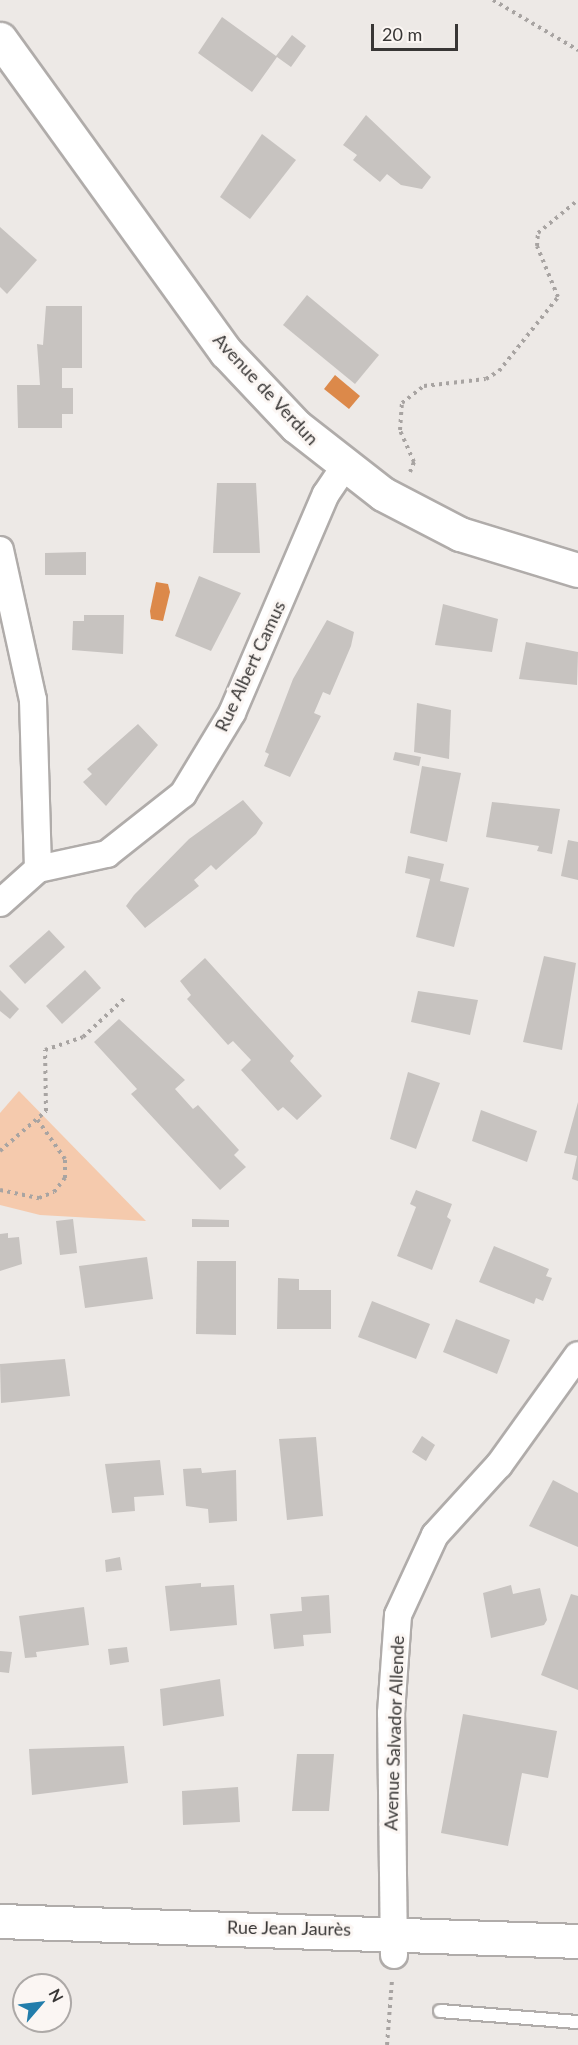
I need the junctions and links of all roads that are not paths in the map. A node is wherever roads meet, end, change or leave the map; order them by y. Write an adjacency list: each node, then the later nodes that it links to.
1 (0, 39): 2 (main road, Avenue de Verdun)
2 (344, 467): 4 (main road, Avenue de Verdun); 5 (street, Rue Albert Camus)
3 (0, 550): 5 (street)
4 (578, 570)
5 (38, 869): 6 (street, Rue Albert Camus)
6 (0, 903)
7 (578, 1355): 10 (street, Avenue Salvador Allende)
8 (0, 1921): 10 (main road, Rue Jean Jaurès)
9 (578, 1941): 10 (main road, Rue Jean Jaurès)
10 (393, 1943)
11 (440, 2011): 12 (lane)
12 (578, 2022)

